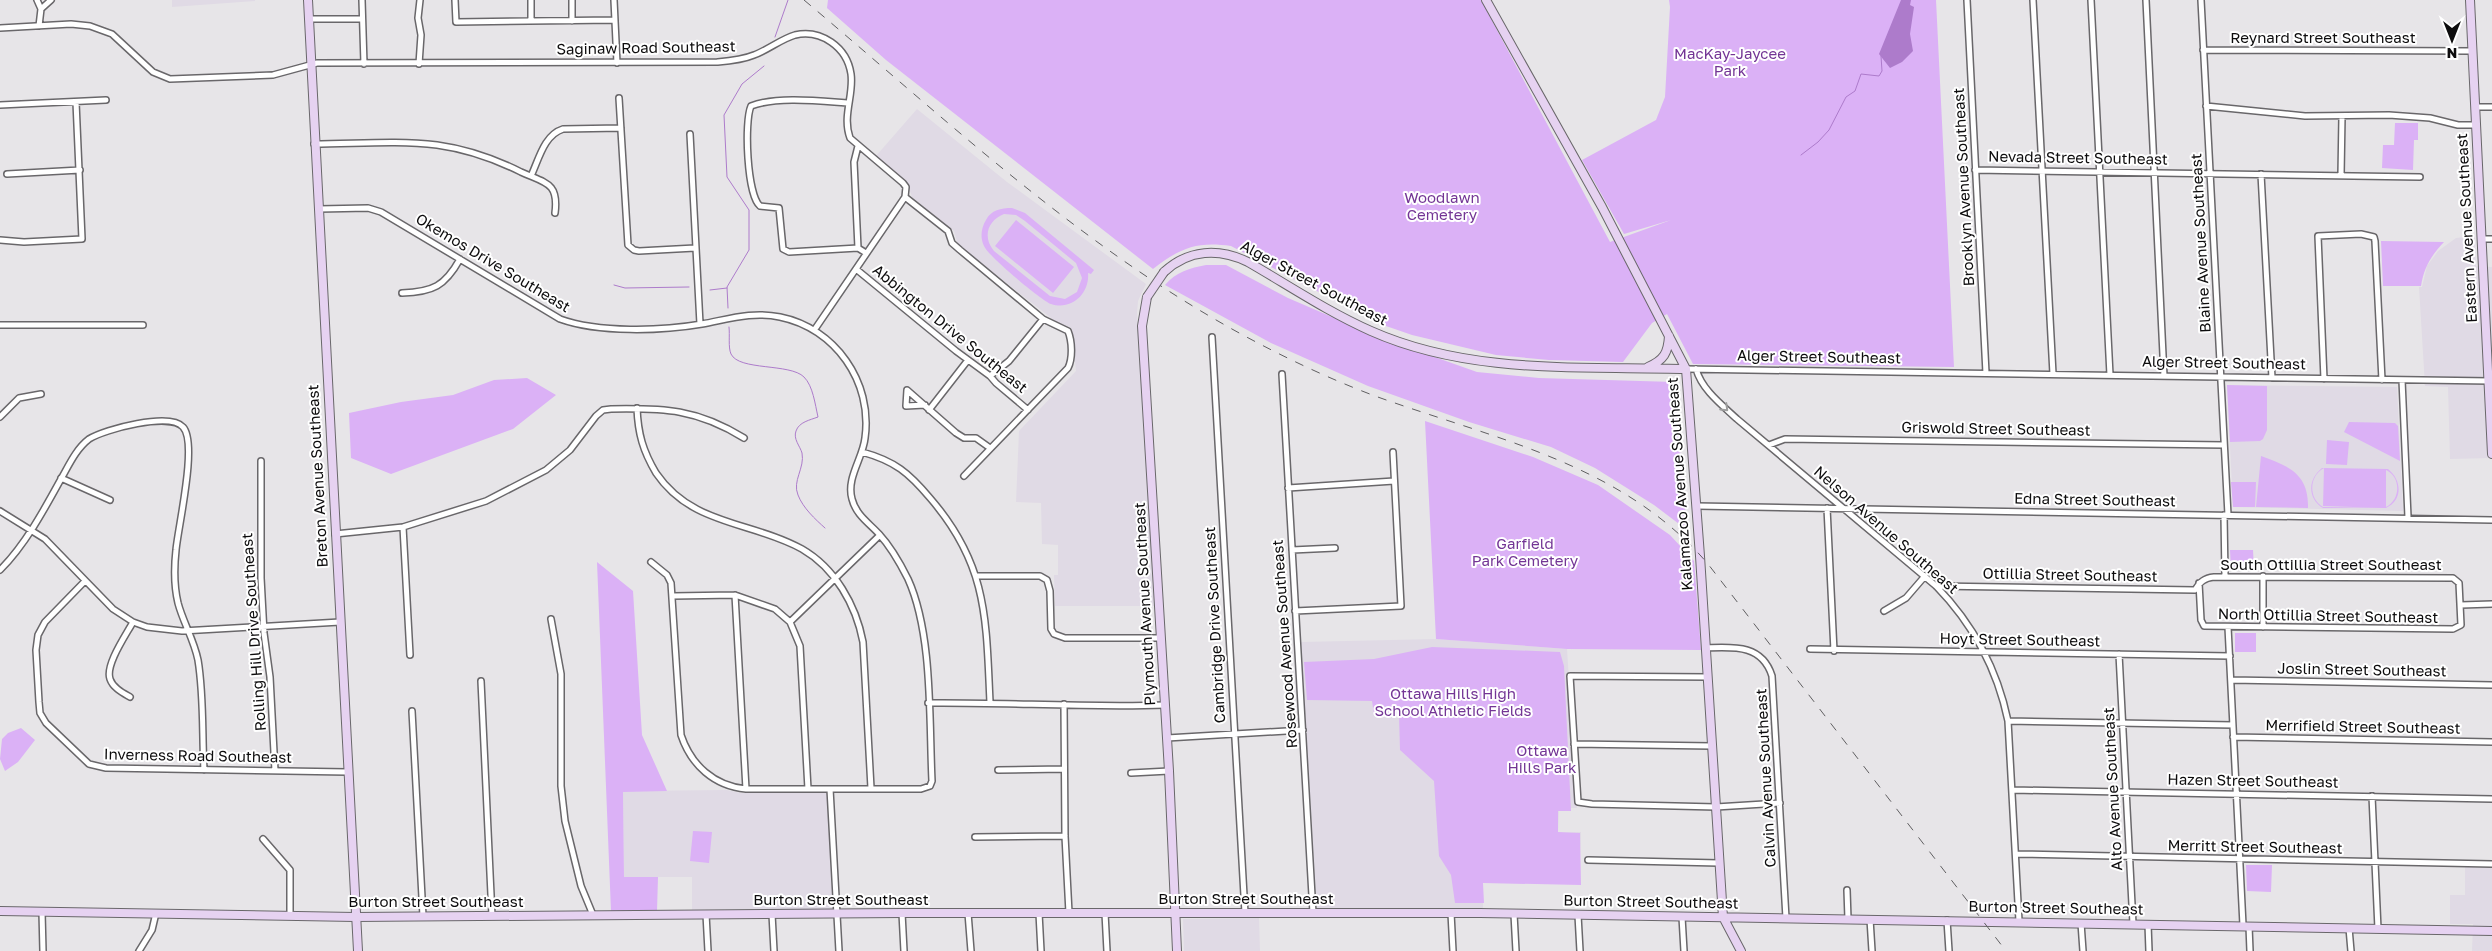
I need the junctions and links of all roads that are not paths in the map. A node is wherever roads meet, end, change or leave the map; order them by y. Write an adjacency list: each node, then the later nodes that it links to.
1 (37, 0): 17 (street)
2 (51, 0): 17 (street)
3 (308, 0): 18 (main road, Breton Avenue Southeast)
4 (362, 0): 19 (street)
5 (420, 0): 29 (street)
6 (456, 0): 21 (street)
7 (531, 0): 21 (street)
8 (572, 0): 22 (street)
9 (614, 0): 20 (street)
10 (1486, 0): 74 (main road, Kalamazoo Avenue Southeast)
11 (1967, 0): 47 (street, Brooklyn Avenue Southeast)
12 (2033, 0): 45 (street)
13 (2092, 0): 48 (street)
14 (2146, 0): 49 (street)
15 (2201, 0): 25 (street, Blaine Avenue Southeast)
16 (2470, 0): 26 (main road, Eastern Avenue Southeast)
17 (41, 9): 23 (street)
18 (309, 19): 19 (street); 30 (main road, Breton Avenue Southeast)
19 (361, 19): 28 (street)
20 (615, 20): 22 (street); 27 (street)
21 (531, 21): 22 (street)
22 (572, 21)
23 (39, 26): 24 (street, Saginaw Road Southeast); 30 (street, Saginaw Road Southeast)
24 (0, 28)
25 (2203, 50): 26 (street, Reynard Street Southeast); 36 (street, Blaine Avenue Southeast)
26 (2472, 51): 37 (main road, Eastern Avenue Southeast)
27 (617, 62): 29 (street, Saginaw Road Southeast); 34 (street, Saginaw Road Southeast)
28 (364, 64): 29 (street, Saginaw Road Southeast); 30 (street, Saginaw Road Southeast)
29 (419, 64)
30 (311, 65): 43 (main road, Breton Avenue Southeast)
31 (619, 98): 41 (street)
32 (106, 100): 33 (street)
33 (76, 102): 35 (street); 46 (street)
34 (849, 103): 44 (street, Saginaw Road Southeast); 63 (street)
35 (0, 105)
36 (2206, 106): 39 (street); 50 (street, Blaine Avenue Southeast)
37 (2475, 107): 38 (street); 40 (main road, Eastern Avenue Southeast)
38 (2492, 107)
39 (2342, 116): 40 (street); 53 (street)
40 (2475, 125): 59 (main road, Eastern Avenue Southeast)
41 (621, 128): 54 (street); 62 (street)
42 (690, 134): 62 (street)
43 (314, 144): 54 (street); 57 (main road, Breton Avenue Southeast)
44 (858, 146): 56 (street, Saginaw Road Southeast); 63 (street)
45 (2041, 169): 47 (street, Nevada Street Southeast); 48 (street, Nevada Street Southeast); 82 (street)
46 (80, 170): 51 (street); 61 (street)
47 (1975, 170): 80 (street, Brooklyn Avenue Southeast)
48 (2100, 171): 49 (street, Nevada Street Southeast); 83 (street)
49 (2155, 171): 50 (street, Nevada Street Southeast); 85 (street)
50 (2210, 172): 52 (street, Nevada Street Southeast); 86 (street, Blaine Avenue Southeast)
51 (7, 174)
52 (2261, 174): 53 (street, Nevada Street Southeast); 87 (street)
53 (2341, 175): 55 (street, Nevada Street Southeast)
54 (531, 176): 58 (street)
55 (2420, 178)
56 (905, 197): 64 (street); 69 (street)
57 (319, 209): 65 (street, Okemos Drive Southeast); 118 (main road, Breton Avenue Southeast)
58 (555, 213)
59 (2481, 239): 60 (street); 91 (main road, Eastern Avenue Southeast)
60 (2492, 239)
61 (0, 240)
62 (695, 248): 70 (street)
63 (858, 248): 64 (street)
64 (866, 253): 67 (street)
65 (460, 259): 68 (street); 70 (street, Okemos Drive Southeast)
66 (1172, 265): 77 (main road, Alger Street Southeast); 146 (main road, Plymouth Avenue Southeast, bridge)
67 (856, 268): 73 (street); 76 (street, Abbington Drive Southeast)
68 (402, 293)
69 (1043, 319): 84 (street); 94 (street)
70 (700, 324): 73 (street, Okemos Drive Southeast)
71 (144, 325): 72 (street)
72 (0, 326)
73 (814, 329): 100 (street, Okemos Drive Southeast)
74 (1669, 334): 77 (main road); 78 (main road, Kalamazoo Avenue Southeast)
75 (1212, 337): 168 (street, Cambridge Drive Southeast)
76 (968, 360): 84 (street, Abbington Drive Southeast); 99 (street)
77 (1643, 368): 78 (main road, Alger Street Southeast)
78 (1686, 369): 79 (street, Alger Street Southeast); 109 (main road, Kalamazoo Avenue Southeast)
79 (1696, 369): 80 (street, Alger Street Southeast); 97 (street, Nelson Avenue Southeast, one-way to 97)
80 (1986, 373): 82 (street, Alger Street Southeast)
81 (1282, 374): 107 (street, Rosewood Avenue Southeast)
82 (2053, 374): 83 (street, Alger Street Southeast)
83 (2110, 375): 85 (street, Alger Street Southeast)
84 (990, 376): 94 (street, Abbington Drive Southeast)
85 (2164, 376): 86 (street, Alger Street Southeast)
86 (2220, 377): 87 (street, Alger Street Southeast); 98 (street, Blaine Avenue Southeast)
87 (2272, 378): 88 (street, Alger Street Southeast)
88 (2324, 379): 89 (street, Alger Street Southeast); 89 (street)
89 (2382, 380): 90 (street, Alger Street Southeast)
90 (2402, 380): 91 (street, Alger Street Southeast); 114 (street)
91 (2490, 381): 102 (main road, Eastern Avenue Southeast)
92 (41, 394): 95 (street)
93 (637, 408): 96 (street); 116 (street); 128 (street)
94 (1028, 410): 99 (street)
95 (0, 417)
96 (744, 438)
97 (1769, 444): 98 (street, Griswold Street Southeast); 111 (street, Nelson Avenue Southeast)
98 (2224, 445): 113 (street, Blaine Avenue Southeast)
99 (990, 448): 104 (street)
100 (862, 452): 119 (street, Okemos Drive Southeast); 124 (street)
101 (1392, 452): 106 (street)
102 (2492, 452)
103 (261, 461): 142 (street, Rolling Hill Drive Southeast)
104 (964, 476)
105 (61, 478): 108 (street); 117 (street); 145 (street)
106 (1394, 481): 107 (street); 136 (street)
107 (1288, 488): 121 (street, Rosewood Avenue Southeast)
108 (110, 500)
109 (1697, 506): 110 (street, Edna Street Southeast); 147 (main road, Kalamazoo Avenue Southeast)
110 (1827, 508): 111 (street, Edna Street Southeast); 149 (street)
111 (1844, 508): 113 (street, Edna Street Southeast); 125 (street, Nelson Avenue Southeast)
112 (0, 511): 117 (street)
113 (2226, 515): 114 (street, Edna Street Southeast); 126 (street, Blaine Avenue Southeast)
114 (2408, 517): 115 (street, Edna Street Southeast)
115 (2492, 520)
116 (403, 527): 118 (street); 152 (street)
117 (30, 530): 123 (street); 129 (street)
118 (335, 534): 140 (main road, Breton Avenue Southeast)
119 (880, 535): 128 (street); 160 (street, Okemos Drive Southeast)
120 (1335, 548): 121 (street)
121 (1292, 550): 136 (street, Rosewood Avenue Southeast)
122 (651, 562): 133 (street)
123 (0, 570)
124 (977, 576): 146 (street); 159 (street)
125 (1925, 576): 131 (street, Nelson Avenue Southeast); 137 (street)
126 (2225, 576): 127 (street, South Ottillia Street Southeast); 130 (street, South Ottillia Street Southeast)
127 (2263, 576): 135 (street, South Ottillia Street Southeast); 144 (street)
128 (835, 579): 141 (street); 181 (street)
129 (85, 581): 139 (street); 175 (street, Inverness Road Southeast)
130 (2199, 583): 131 (street, Ottillia Street Southeast); 143 (street, North Ottillia Street Southeast)
131 (1936, 586): 150 (street, Nelson Avenue Southeast)
132 (735, 595): 133 (street); 141 (street); 182 (street)
133 (673, 596): 182 (street)
134 (2492, 604): 135 (street)
135 (2461, 605): 144 (street, North Ottillia Street Southeast)
136 (1295, 611): 167 (street, Rosewood Avenue Southeast)
137 (1884, 611)
138 (552, 619): 220 (street)
139 (133, 622): 145 (street); 158 (street)
140 (340, 622): 142 (street); 179 (main road, Breton Avenue Southeast)
141 (790, 622): 183 (street)
142 (264, 627): 145 (street); 177 (street, Rolling Hill Drive Southeast)
143 (2228, 627): 144 (street, North Ottillia Street Southeast); 153 (street)
144 (2263, 628)
145 (189, 630): 175 (street)
146 (1161, 638): 162 (main road, Plymouth Avenue Southeast)
147 (1706, 648): 154 (main road, Kalamazoo Avenue Southeast); 190 (street, Calvin Avenue Southeast)
148 (1810, 649): 149 (street, Hoyt Street Southeast)
149 (1834, 651): 150 (street, Hoyt Street Southeast)
150 (1986, 652): 151 (street, Hoyt Street Southeast); 164 (street, Nelson Avenue Southeast)
151 (2119, 654): 153 (street, Hoyt Street Southeast); 165 (street, Alto Avenue Southeast)
152 (410, 655)
153 (2230, 656): 155 (street)
154 (1708, 677): 172 (street); 173 (main road, Kalamazoo Avenue Southeast)
155 (2231, 680): 157 (street, Joslin Street Southeast); 166 (street)
156 (480, 681): 223 (street)
157 (2492, 686)
158 (130, 697)
159 (990, 702): 160 (street); 161 (street)
160 (928, 703): 181 (street, Okemos Drive Southeast)
161 (1064, 704): 162 (street); 174 (street)
162 (1165, 705): 170 (main road, Plymouth Avenue Southeast)
163 (412, 711): 222 (street)
164 (2008, 721): 165 (street); 185 (street, Nelson Avenue Southeast)
165 (2123, 723): 166 (street); 186 (street, Alto Avenue Southeast)
166 (2233, 725): 169 (street)
167 (1303, 730): 168 (street); 214 (street, Rosewood Avenue Southeast)
168 (1234, 734): 170 (street); 213 (street, Cambridge Drive Southeast)
169 (2234, 737): 171 (street, Merrifield Street Southeast); 187 (street)
170 (1167, 738): 178 (main road, Plymouth Avenue Southeast)
171 (2492, 742)
172 (1574, 744): 173 (street); 191 (street)
173 (1712, 746): 191 (main road, Kalamazoo Avenue Southeast)
174 (1064, 769): 176 (street); 192 (street)
175 (204, 770): 177 (street, Inverness Road Southeast)
176 (998, 770)
177 (275, 771): 179 (street, Inverness Road Southeast)
178 (1169, 771): 180 (street); 205 (main road, Plymouth Avenue Southeast)
179 (347, 772): 224 (main road, Breton Avenue Southeast)
180 (1131, 773)
181 (870, 788): 184 (street)
182 (746, 789): 183 (street)
183 (808, 789): 184 (street)
184 (830, 789): 207 (street)
185 (2014, 790): 186 (street, Hazen Street Southeast); 195 (street, Nelson Avenue Southeast)
186 (2126, 791): 187 (street, Hazen Street Southeast); 196 (street, Alto Avenue Southeast)
187 (2237, 794): 188 (street, Hazen Street Southeast); 197 (street)
188 (2372, 796): 189 (street, Hazen Street Southeast); 199 (street)
189 (2492, 799)
190 (1780, 803): 191 (street); 227 (street, Calvin Avenue Southeast)
191 (1716, 806): 200 (main road, Kalamazoo Avenue Southeast)
192 (1064, 836): 193 (street); 211 (street)
193 (975, 837)
194 (263, 839): 219 (street)
195 (2017, 854): 196 (street, Merritt Street Southeast); 231 (street, Nelson Avenue Southeast)
196 (2129, 857): 197 (street, Merritt Street Southeast); 233 (street, Alto Avenue Southeast)
197 (2240, 859): 199 (street, Merritt Street Southeast); 235 (street)
198 (1588, 860): 200 (street)
199 (2375, 862): 201 (street, Merritt Street Southeast); 237 (street)
200 (1719, 863): 226 (main road, Kalamazoo Avenue Southeast)
201 (2492, 864)
202 (1847, 890): 228 (street)
203 (0, 911): 204 (main road, Burton Street Southeast)
204 (42, 912): 206 (main road, Burton Street Southeast); 239 (street)
205 (1174, 912): 212 (main road, Burton Street Southeast); 213 (main road, Burton Street Southeast); 249 (main road, Plymouth Avenue Southeast)
206 (156, 913): 219 (main road, Burton Street Southeast); 240 (street)
207 (837, 913): 208 (main road, Burton Street Southeast); 217 (main road, Burton Street Southeast); 244 (street)
208 (902, 913): 209 (main road, Burton Street Southeast); 245 (street)
209 (968, 913): 210 (main road, Burton Street Southeast); 246 (street)
210 (1039, 913): 211 (main road, Burton Street Southeast); 247 (street)
211 (1069, 913): 212 (main road, Burton Street Southeast)
212 (1105, 913): 248 (street)
213 (1245, 913): 214 (main road, Burton Street Southeast)
214 (1313, 913): 215 (main road, Burton Street Southeast)
215 (1451, 913): 218 (main road, Burton Street Southeast); 250 (street)
216 (706, 914): 217 (main road, Burton Street Southeast); 220 (main road, Burton Street Southeast); 242 (street)
217 (772, 914): 243 (street)
218 (1514, 914): 221 (main road, Burton Street Southeast); 251 (street)
219 (290, 915): 224 (main road, Burton Street Southeast)
220 (593, 915): 223 (main road, Burton Street Southeast)
221 (1578, 915): 225 (main road, Burton Street Southeast); 252 (street)
222 (423, 916): 223 (main road, Burton Street Southeast); 224 (main road, Burton Street Southeast)
223 (492, 916)
224 (355, 917): 241 (main road, Breton Avenue Southeast)
225 (1682, 917): 226 (main road, Burton Street Southeast); 253 (street)
226 (1723, 917): 227 (main road, Burton Street Southeast); 254 (main road, Kalamazoo Avenue Southeast)
227 (1786, 918): 228 (main road, Burton Street Southeast)
228 (1848, 919): 229 (main road, Burton Street Southeast)
229 (1870, 919): 230 (main road, Burton Street Southeast); 255 (street)
230 (1947, 920): 231 (main road, Burton Street Southeast); 256 (street)
231 (2019, 921): 232 (main road, Burton Street Southeast)
232 (2082, 923): 233 (main road, Burton Street Southeast); 257 (street)
233 (2133, 924): 234 (main road, Burton Street Southeast)
234 (2148, 924): 235 (main road, Burton Street Southeast); 258 (street)
235 (2246, 926): 236 (main road, Burton Street Southeast); 259 (street)
236 (2349, 928): 237 (main road, Burton Street Southeast); 260 (street)
237 (2378, 929): 238 (main road, Burton Street Southeast)
238 (2492, 931)
239 (43, 951)
240 (139, 951)
241 (358, 951)
242 (708, 951)
243 (774, 951)
244 (839, 951)
245 (904, 951)
246 (971, 951)
247 (1041, 951)
248 (1108, 951)
249 (1177, 951)
250 (1453, 951)
251 (1516, 951)
252 (1580, 951)
253 (1684, 951)
254 (1741, 951)
255 (1872, 951)
256 (1949, 951)
257 (2083, 951)
258 (2149, 951)
259 (2250, 951)
260 (2350, 951)

